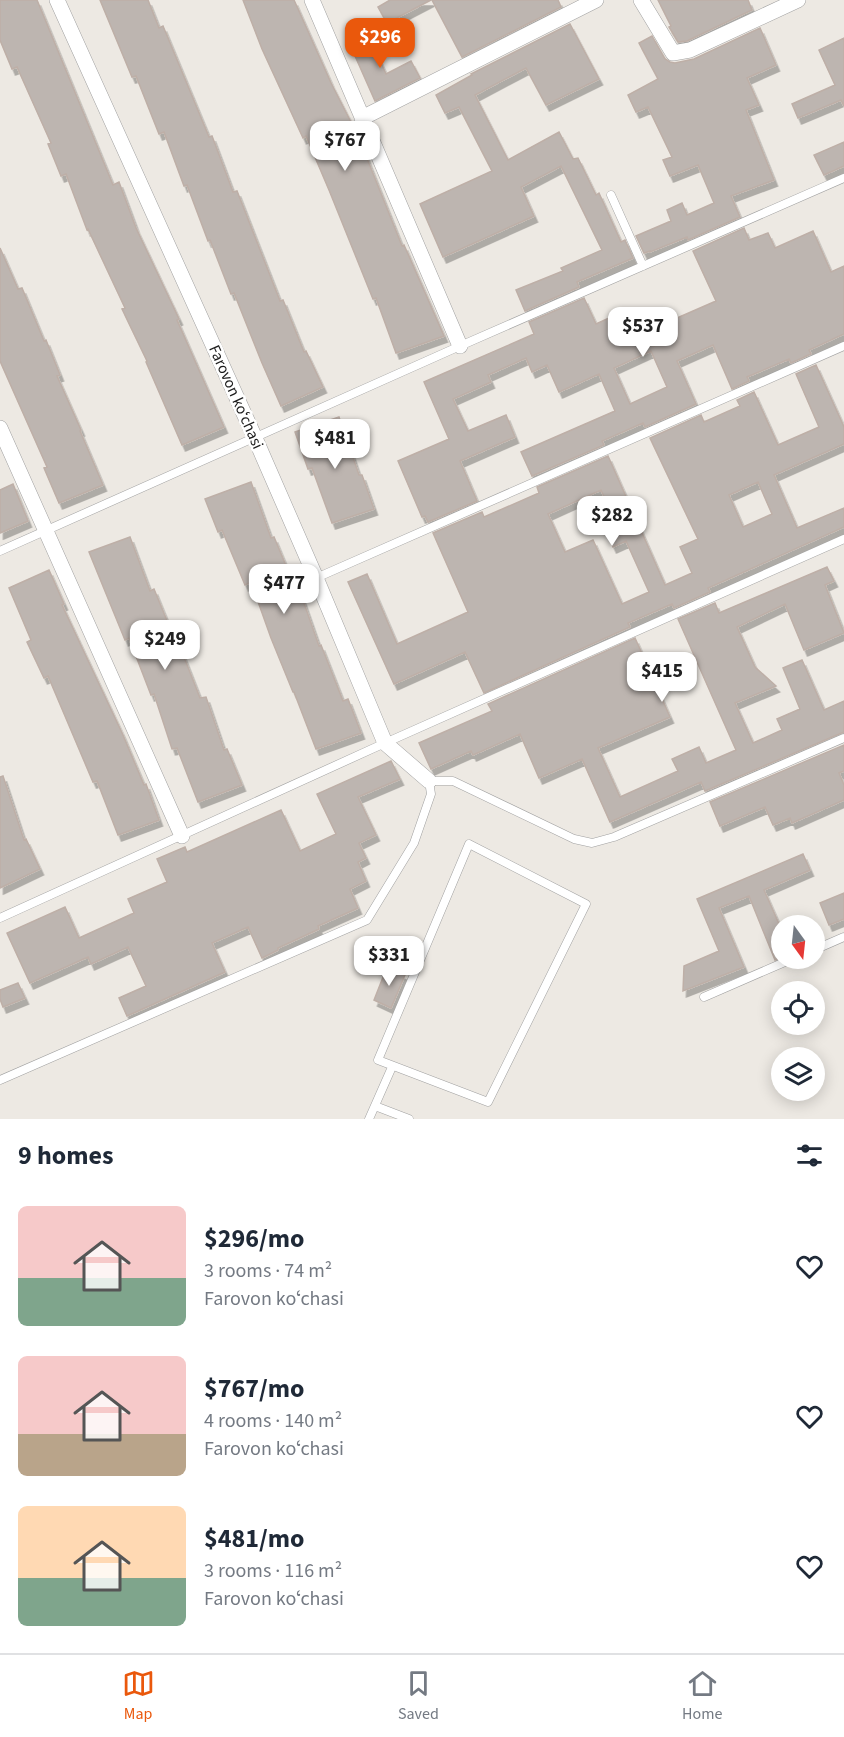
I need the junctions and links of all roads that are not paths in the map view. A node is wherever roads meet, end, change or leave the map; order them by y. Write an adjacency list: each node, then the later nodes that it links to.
1 (57, 0): 13 (street, Farovon koʻchasi)
2 (312, 0): 6 (street)
3 (596, 0): 6 (street)
4 (641, 0): 5 (street)
5 (798, 0)
6 (362, 118): 10 (street)
7 (844, 178): 9 (lane)
8 (611, 195): 9 (lane)
9 (643, 266): 10 (lane)
10 (460, 346): 13 (lane)
11 (844, 346): 17 (lane)
12 (0, 428): 14 (street)
13 (255, 438): 14 (lane); 17 (street, Farovon koʻchasi)
14 (46, 531): 16 (lane); 21 (street)
15 (844, 539): 19 (lane)
16 (0, 551)
17 (316, 578): 19 (street, Farovon koʻchasi)
18 (844, 738): 20 (lane)
19 (385, 743): 20 (street, Farovon koʻchasi); 21 (lane)
20 (429, 781): 28 (lane)
21 (182, 836): 22 (lane)
22 (0, 918)
23 (844, 937): 24 (lane)
24 (825, 945)
25 (771, 968): 26 (lane)
26 (704, 998)
27 (392, 1067): 27 (lane); 29 (lane)
28 (0, 1080)
29 (375, 1106): 30 (lane); 31 (lane)
30 (369, 1119)
31 (409, 1119)

